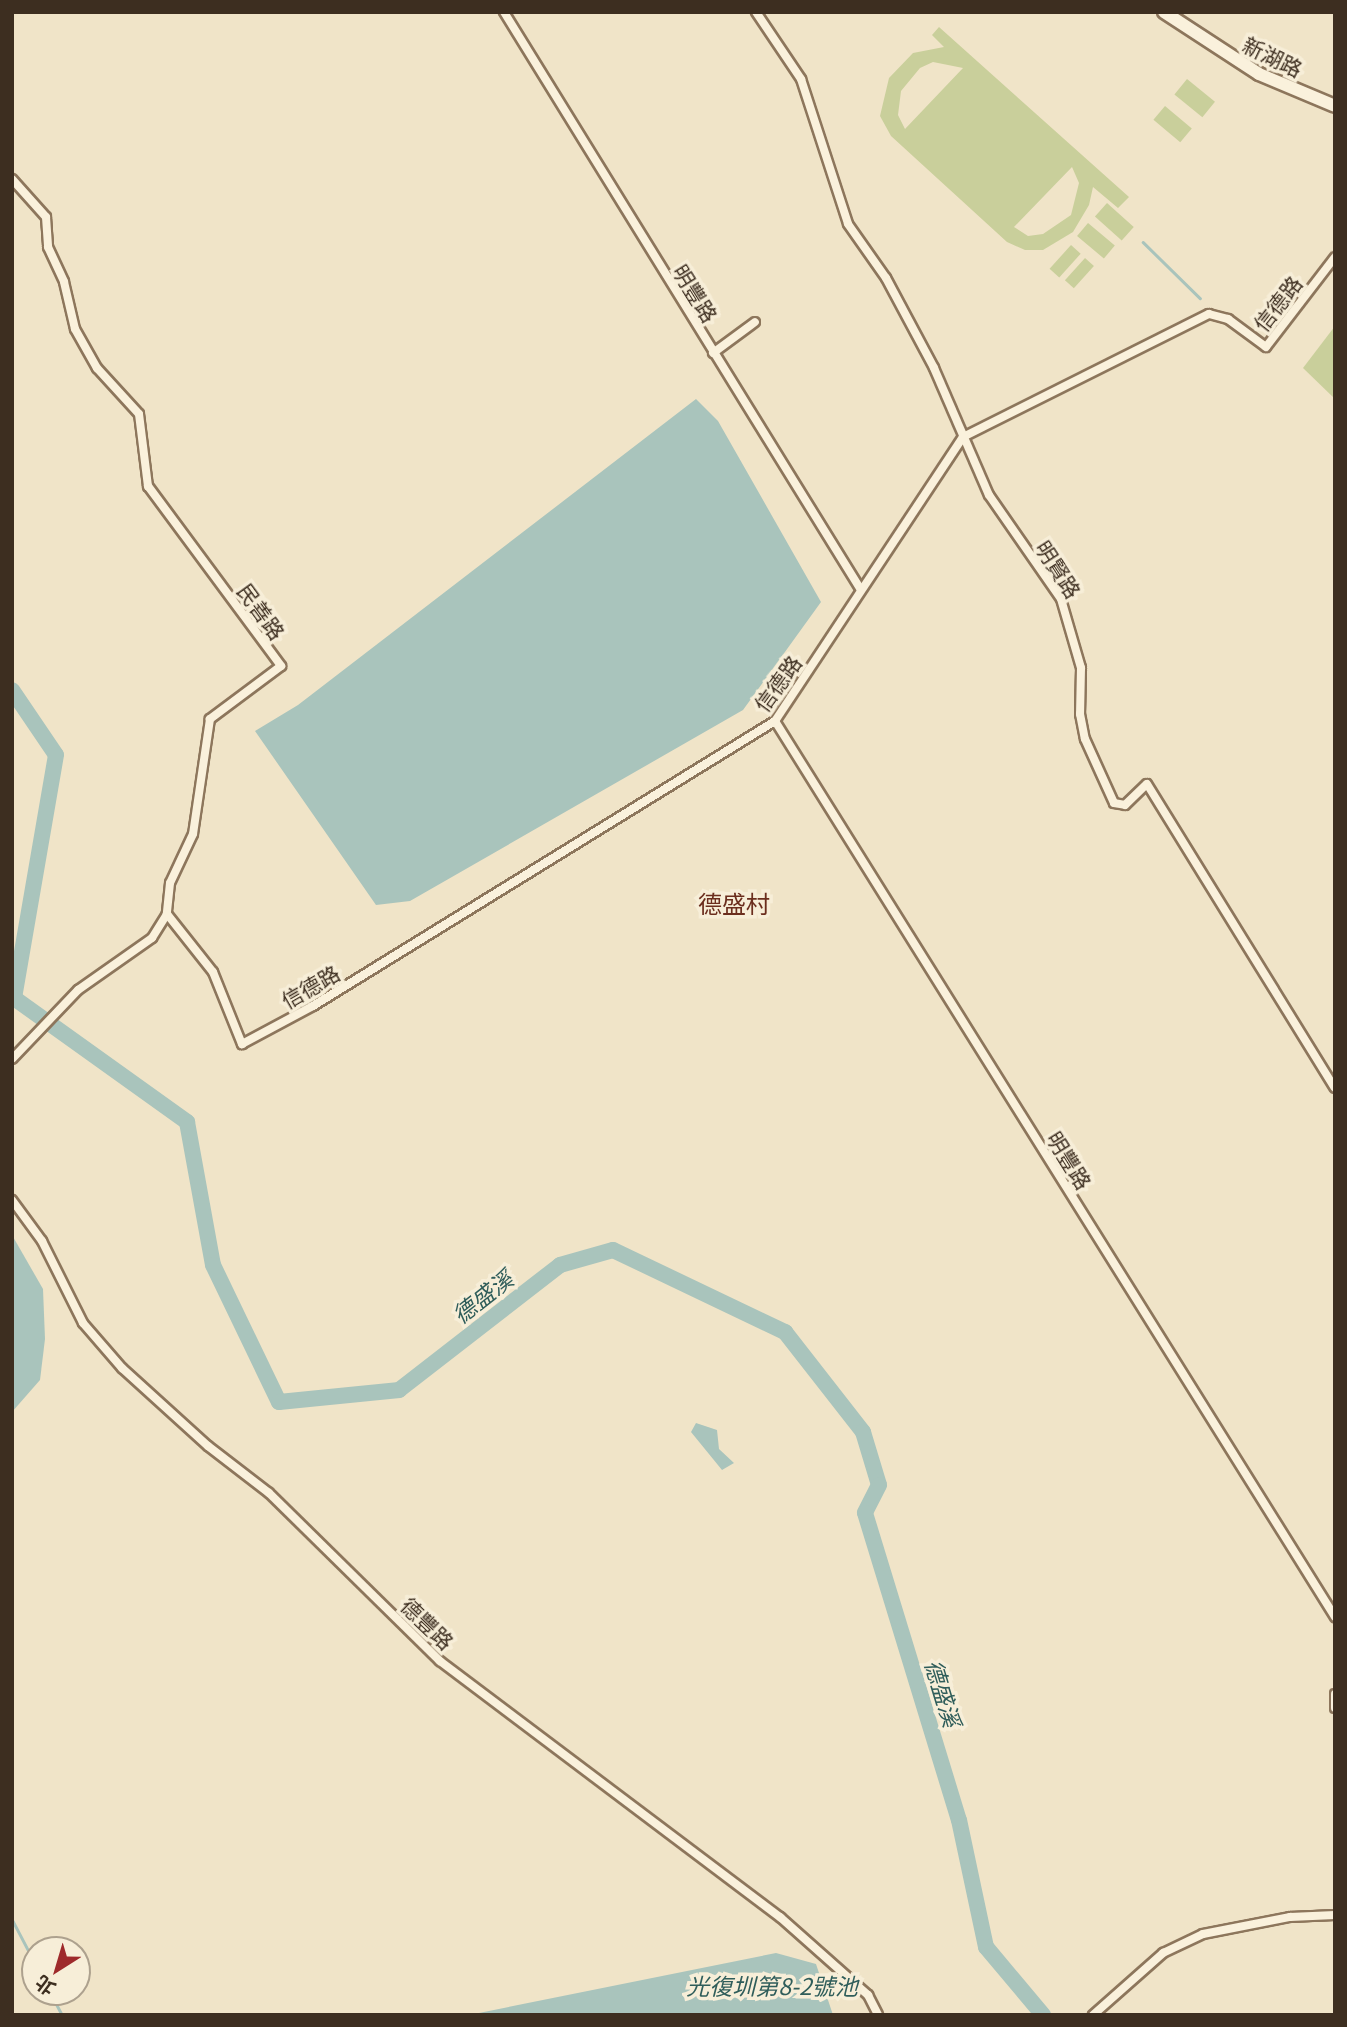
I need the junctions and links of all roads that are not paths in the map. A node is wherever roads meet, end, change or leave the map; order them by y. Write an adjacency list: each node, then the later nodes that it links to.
1 (504, 12): 8 (street, 明豐路)
2 (756, 12): 9 (street, 明賢路)
3 (1164, 12): 4 (street, 新湖路)
4 (1335, 106)
5 (12, 179): 12 (street, 民善路)
6 (1335, 257): 9 (street, 信德路)
7 (755, 323): 8 (street)
8 (713, 353): 10 (street, 明豐路)
9 (963, 437): 10 (street, 信德路); 14 (street, 明賢路)
10 (861, 590): 11 (street, 信德路)
11 (775, 721): 12 (street, 信德路); 16 (street, 明豐路)
12 (167, 915): 13 (street)
13 (12, 1059)
14 (1335, 1088)
15 (12, 1200): 20 (street, 德豐路)
16 (1335, 1617)
17 (1335, 1695): 18 (street)
18 (1335, 1708)
19 (1335, 1915): 21 (street)
20 (878, 2015)
21 (1093, 2015)

